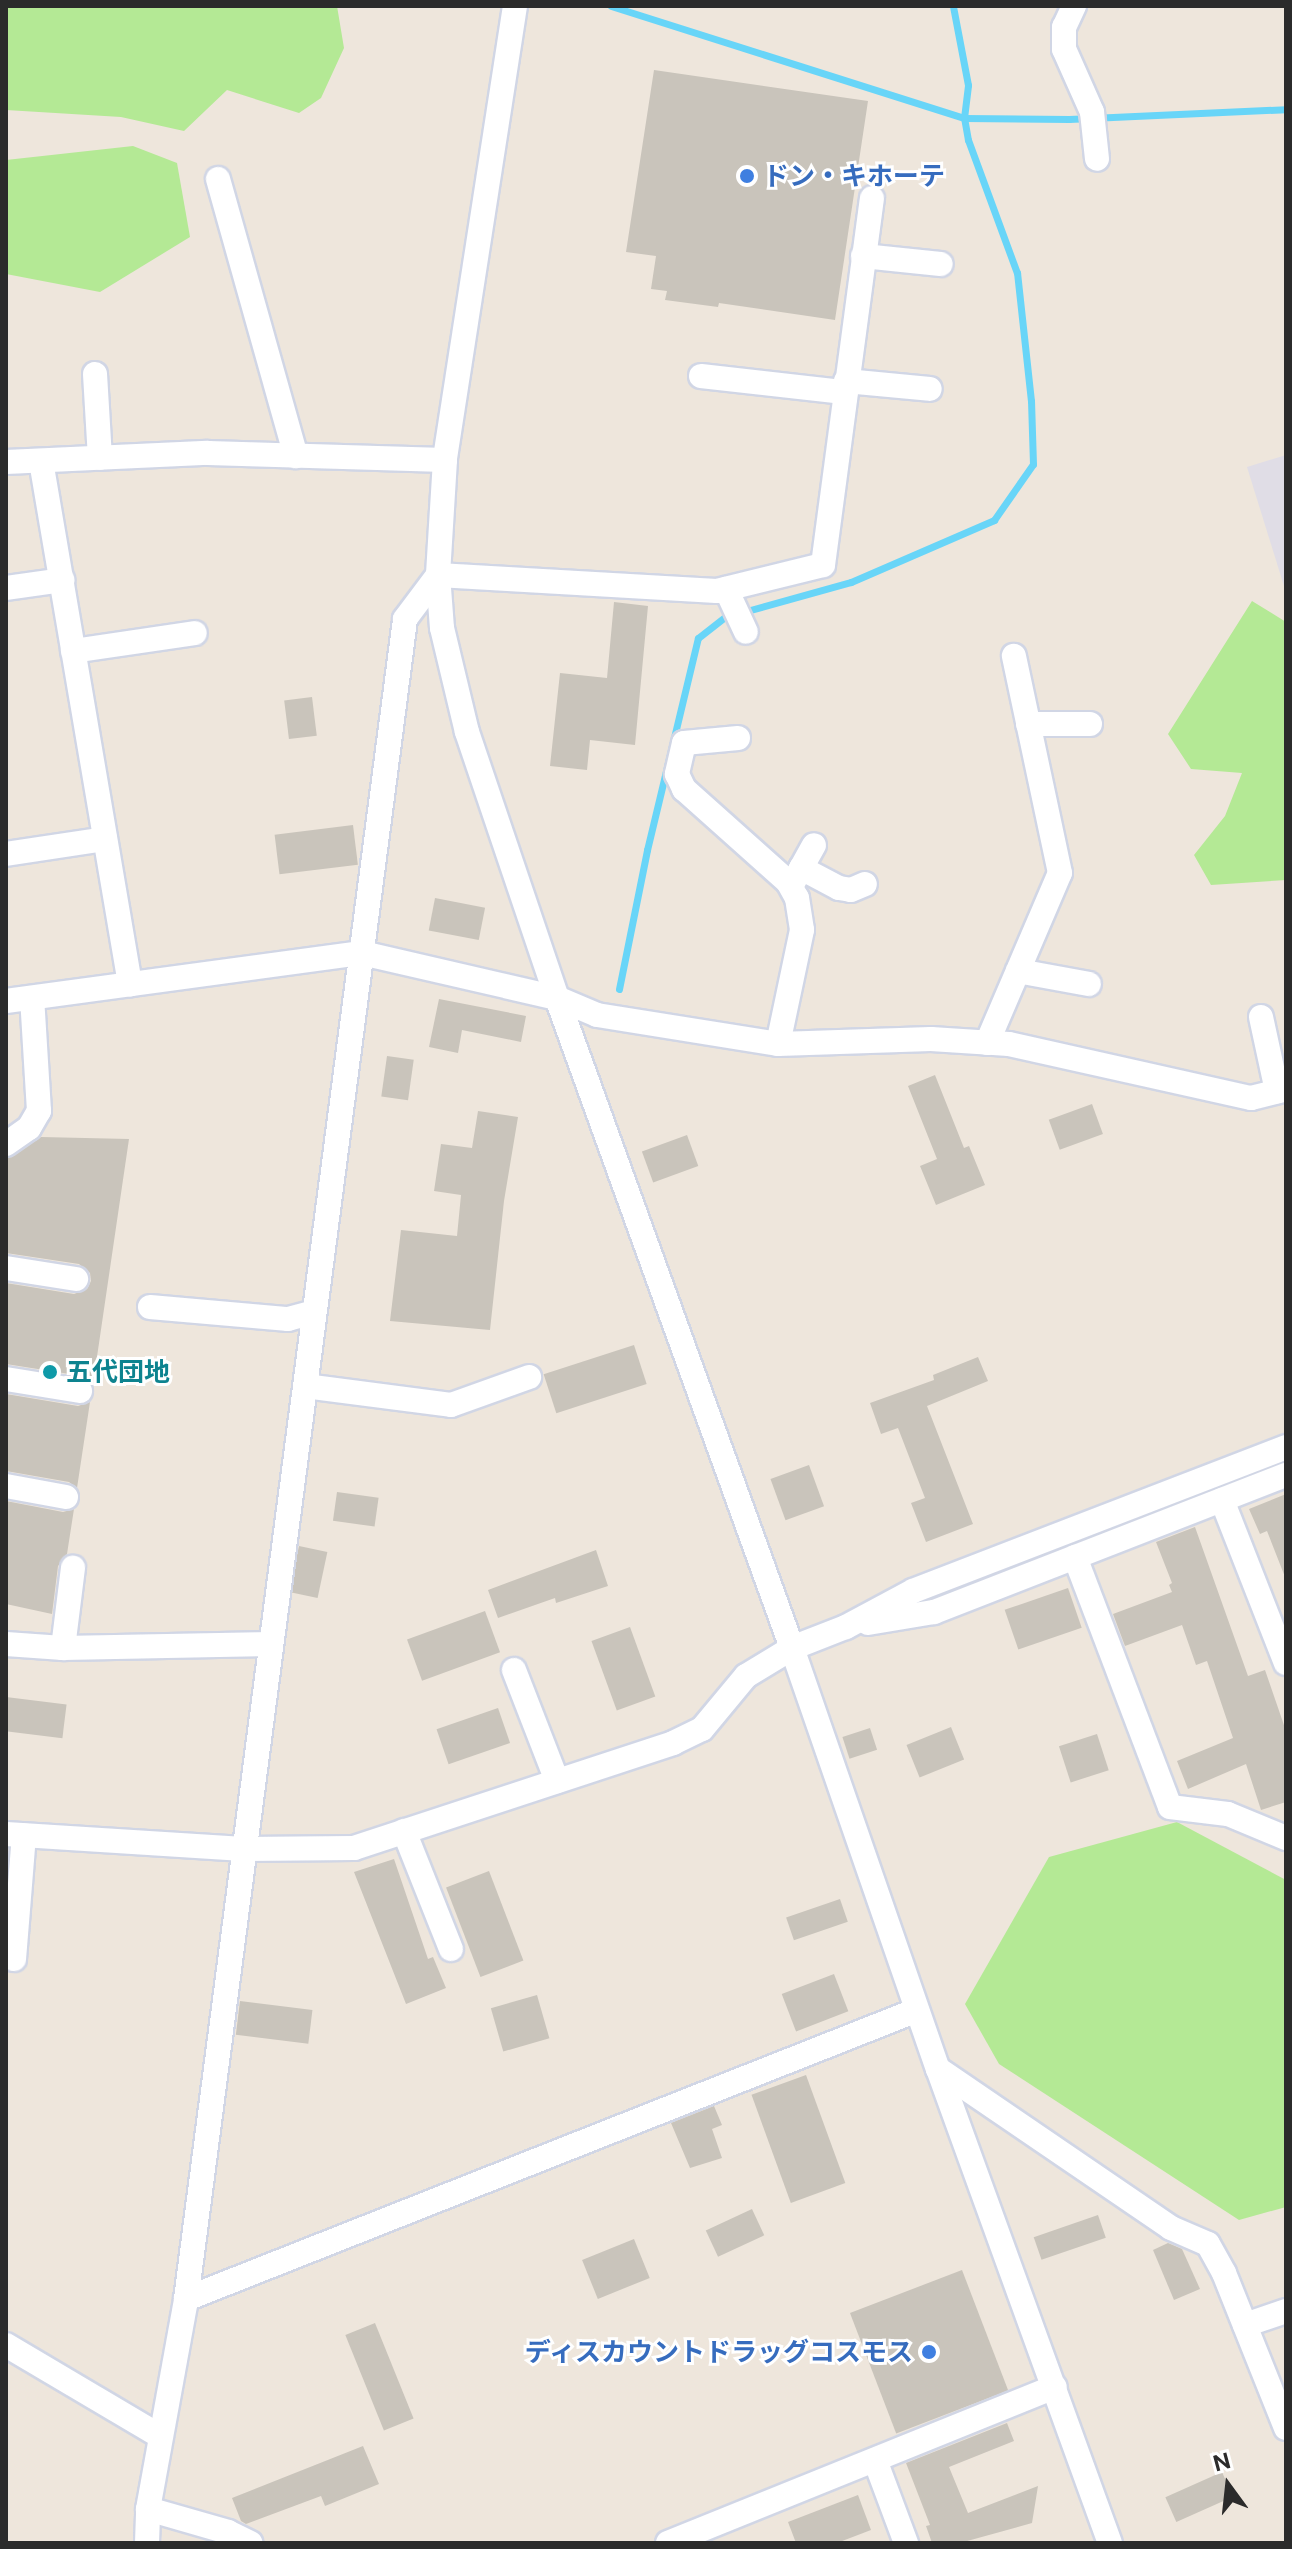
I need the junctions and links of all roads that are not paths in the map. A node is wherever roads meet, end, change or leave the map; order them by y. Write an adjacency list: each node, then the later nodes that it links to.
1 (515, 6): 14 (street)
2 (1074, 6): 3 (street)
3 (1097, 159)
4 (218, 179): 12 (street)
5 (872, 198): 6 (street)
6 (863, 256): 7 (street); 10 (street)
7 (941, 264)
8 (95, 374): 13 (street)
9 (701, 376): 10 (street)
10 (845, 386): 11 (street); 20 (street)
11 (930, 389)
12 (296, 456): 13 (street); 14 (street)
13 (100, 458): 15 (street)
14 (445, 460): 17 (street)
15 (41, 461): 16 (street); 18 (street)
16 (6, 462)
17 (438, 575): 20 (street); 33 (street); 38 (street)
18 (62, 580): 19 (street); 23 (street)
19 (6, 588)
20 (728, 594): 21 (street)
21 (745, 630)
22 (195, 633): 23 (street)
23 (73, 651): 28 (street)
24 (1014, 656): 25 (street)
25 (1028, 724): 26 (street); 34 (street)
26 (1090, 724)
27 (738, 738): 31 (street)
28 (105, 839): 30 (street); 35 (street)
29 (814, 845): 31 (street)
30 (6, 854)
31 (796, 877): 32 (street); 42 (street)
32 (865, 884)
33 (362, 953): 35 (street); 38 (street); 48 (street)
34 (1018, 971): 36 (street); 41 (street)
35 (130, 984): 37 (street)
36 (1089, 984)
37 (32, 998): 39 (street); 44 (street)
38 (557, 998): 42 (street); 64 (street)
39 (6, 1001)
40 (1261, 1017): 43 (street)
41 (987, 1043): 42 (street); 43 (street)
42 (778, 1044)
43 (1281, 1090)
44 (6, 1144)
45 (6, 1268): 46 (street)
46 (76, 1279)
47 (150, 1307): 48 (street)
48 (314, 1312): 51 (street)
49 (529, 1377): 51 (street)
50 (6, 1379): 52 (street)
51 (305, 1386): 62 (street)
52 (80, 1391)
53 (1286, 1447): 60 (street)
54 (1286, 1475): 57 (street)
55 (6, 1486): 56 (street)
56 (66, 1497)
57 (1222, 1500): 58 (street); 65 (street)
58 (1075, 1557): 60 (street); 70 (street)
59 (73, 1568): 63 (street)
60 (846, 1627): 64 (street)
61 (6, 1644): 63 (street)
62 (271, 1644): 63 (street); 71 (street)
63 (63, 1648)
64 (792, 1648): 67 (street); 74 (street)
65 (1286, 1663)
66 (514, 1670): 67 (street)
67 (557, 1781): 68 (street)
68 (404, 1831): 71 (street); 72 (street)
69 (15, 1834): 71 (street); 73 (street)
70 (1286, 1838)
71 (244, 1849): 76 (street)
72 (451, 1949)
73 (14, 1959)
74 (917, 2010): 75 (street); 76 (street)
75 (938, 2069): 78 (street); 80 (street)
76 (186, 2299): 83 (street)
77 (1286, 2311): 78 (street)
78 (1245, 2325): 81 (street)
79 (6, 2345): 83 (street)
80 (1055, 2387): 84 (street); 90 (street)
81 (1279, 2390): 82 (street)
82 (1286, 2428)
83 (160, 2436): 85 (street)
84 (875, 2460): 88 (street); 89 (street)
85 (148, 2509): 86 (street); 87 (street)
86 (147, 2543)
87 (251, 2543)
88 (668, 2543)
89 (906, 2543)
90 (1110, 2543)

